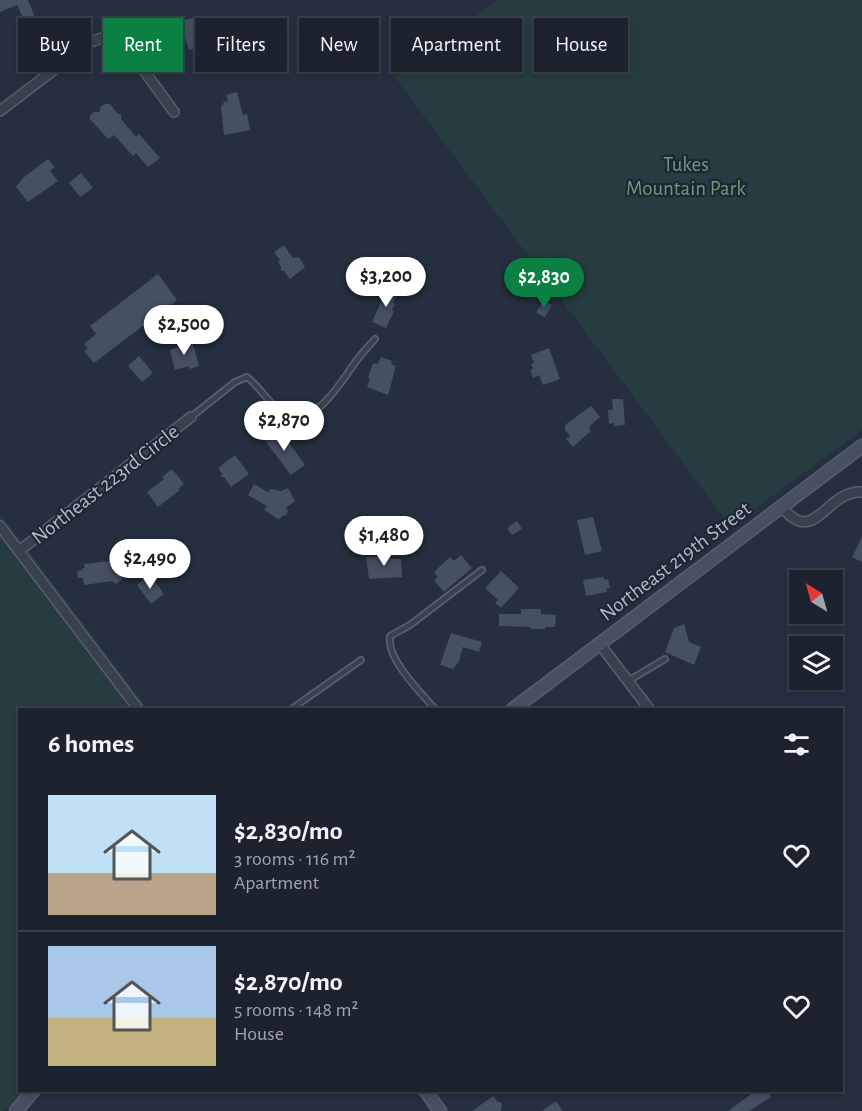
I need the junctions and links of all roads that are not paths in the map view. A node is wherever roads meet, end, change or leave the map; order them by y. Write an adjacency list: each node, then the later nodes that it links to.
1 (0, 111): 2 (street)
2 (174, 112)
3 (375, 339): 4 (lane)
4 (191, 417): 9 (street, Northeast 223rd Circle)
5 (862, 446): 7 (street, Northeast 219th Street)
6 (862, 492): 7 (street)
7 (781, 506): 11 (street, Northeast 219th Street)
8 (0, 526): 9 (street)
9 (19, 551): 16 (street)
10 (482, 570): 19 (lane)
11 (599, 643): 14 (street); 20 (street, Northeast 219th Street)
12 (665, 659): 14 (lane)
13 (361, 660): 15 (lane)
14 (628, 681): 21 (street)
15 (300, 703): 17 (lane); 18 (lane)
16 (137, 708)
17 (293, 708)
18 (304, 708)
19 (434, 708)
20 (515, 708)
21 (648, 708)
22 (32, 1092): 24 (street)
23 (426, 1092): 25 (street)
24 (16, 1111)
25 (440, 1111)

